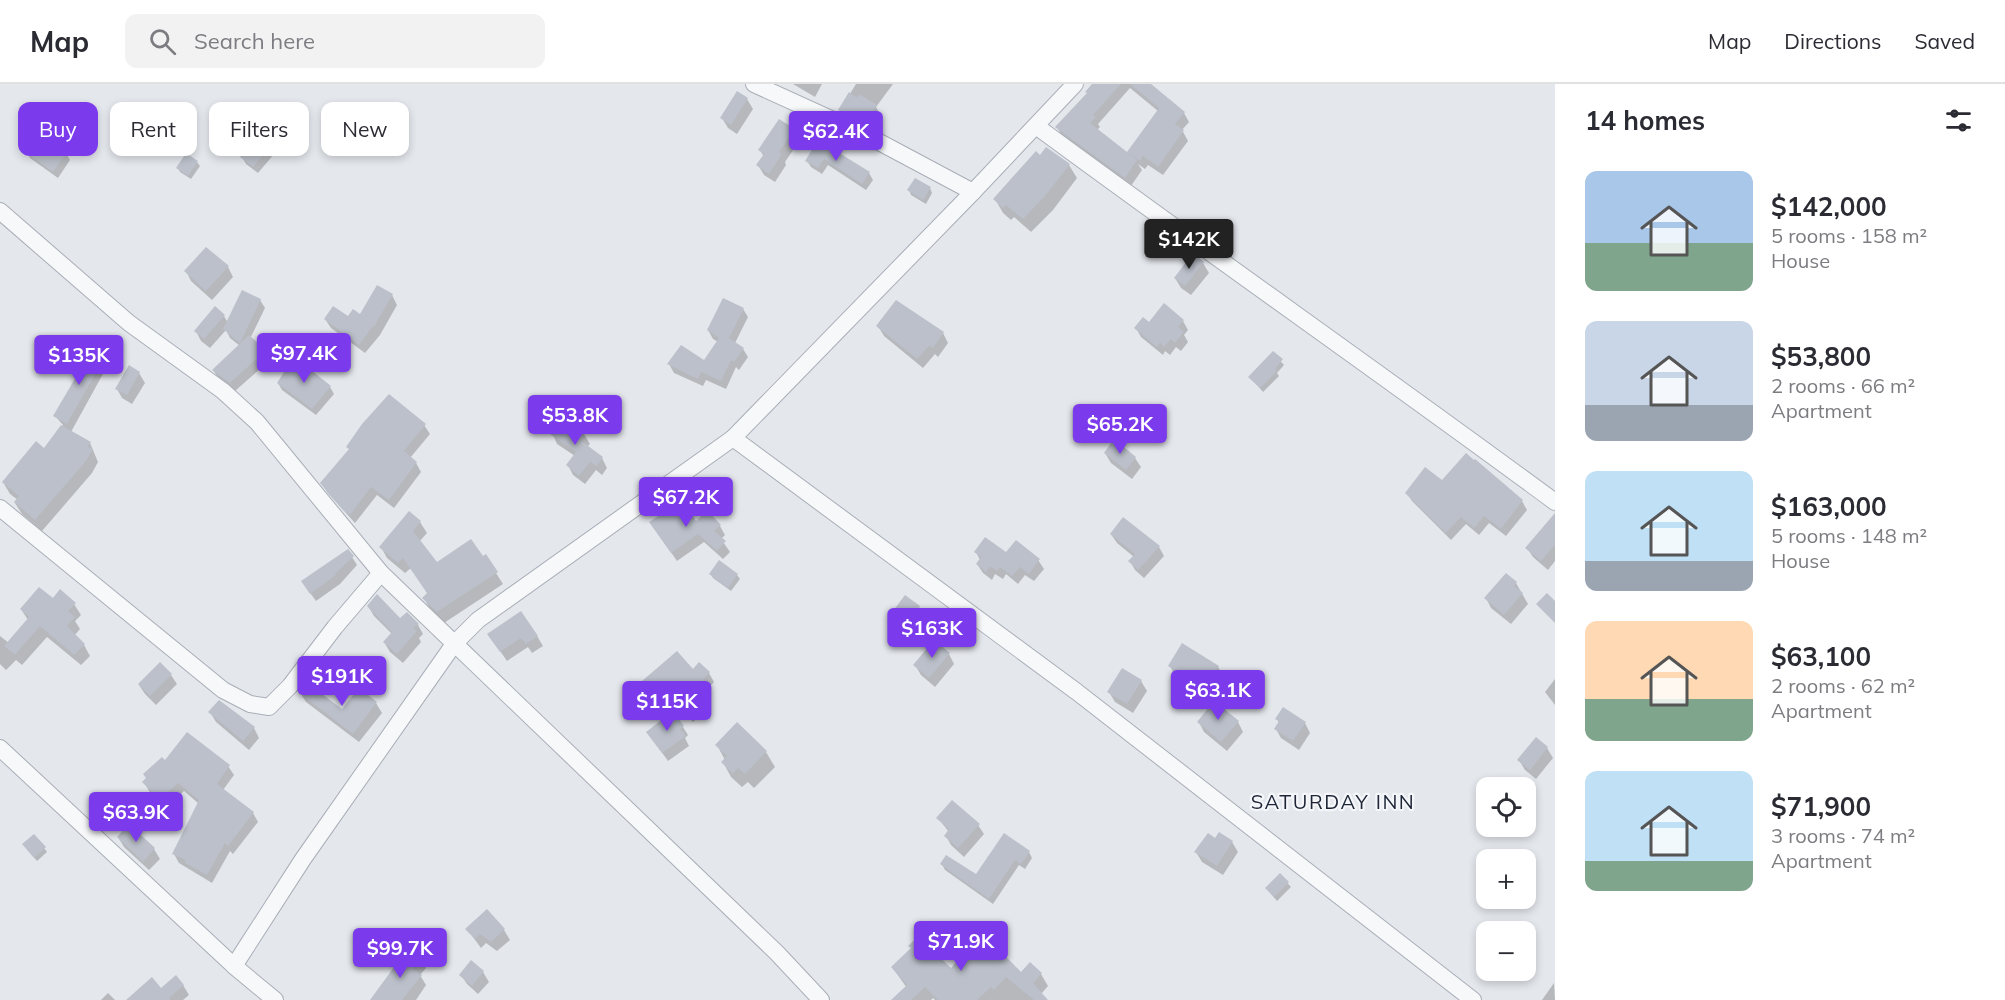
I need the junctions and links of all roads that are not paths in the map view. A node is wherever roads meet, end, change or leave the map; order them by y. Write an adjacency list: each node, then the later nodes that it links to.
1 (754, 84): 4 (street)
2 (1075, 84): 3 (street)
3 (1036, 126): 4 (street); 7 (street)
4 (973, 192): 6 (street)
5 (0, 211): 9 (street)
6 (733, 438): 10 (street); 15 (street)
7 (1555, 502)
8 (0, 508): 9 (street)
9 (381, 573): 10 (street)
10 (454, 644): 12 (street); 14 (street)
11 (0, 748): 12 (street)
12 (234, 966): 13 (street)
13 (275, 1000)
14 (821, 1000)
15 (1473, 1000)

